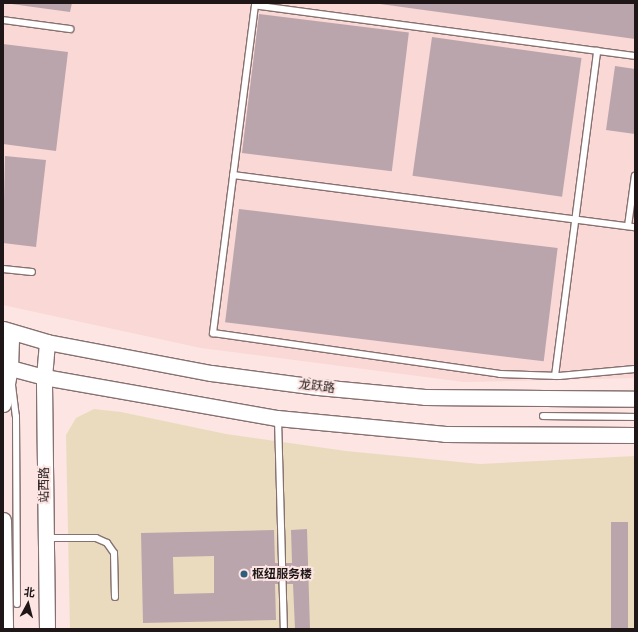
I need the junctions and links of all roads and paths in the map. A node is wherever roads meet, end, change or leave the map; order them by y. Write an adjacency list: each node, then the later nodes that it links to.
1 (3, 20): 2 (lane)
2 (70, 28)
3 (597, 51): 4 (lane); 5 (lane); 7 (lane)
4 (635, 56)
5 (233, 175): 7 (lane); 15 (lane)
6 (635, 175): 8 (lane)
7 (576, 220): 8 (lane); 15 (lane)
8 (632, 227)
9 (3, 269): 10 (lane)
10 (32, 272)
11 (7, 330): 12 (street, 龙跃路); 13 (street)
12 (47, 342): 16 (street, 站西路); 17 (street, 龙跃路)
13 (7, 367): 16 (street); 18 (street); 26 (lane)
14 (635, 369): 15 (lane)
15 (555, 376)
16 (44, 377): 21 (street); 24 (street, 站西路)
17 (635, 399)
18 (3, 404)
19 (543, 416): 20 (lane)
20 (635, 417)
21 (278, 418): 22 (street); 29 (lane)
22 (635, 435)
23 (3, 520): 27 (street)
24 (44, 538): 25 (lane); 28 (street, 站西路)
25 (115, 598)
26 (17, 604)
27 (5, 629)
28 (47, 629)
29 (284, 629)

